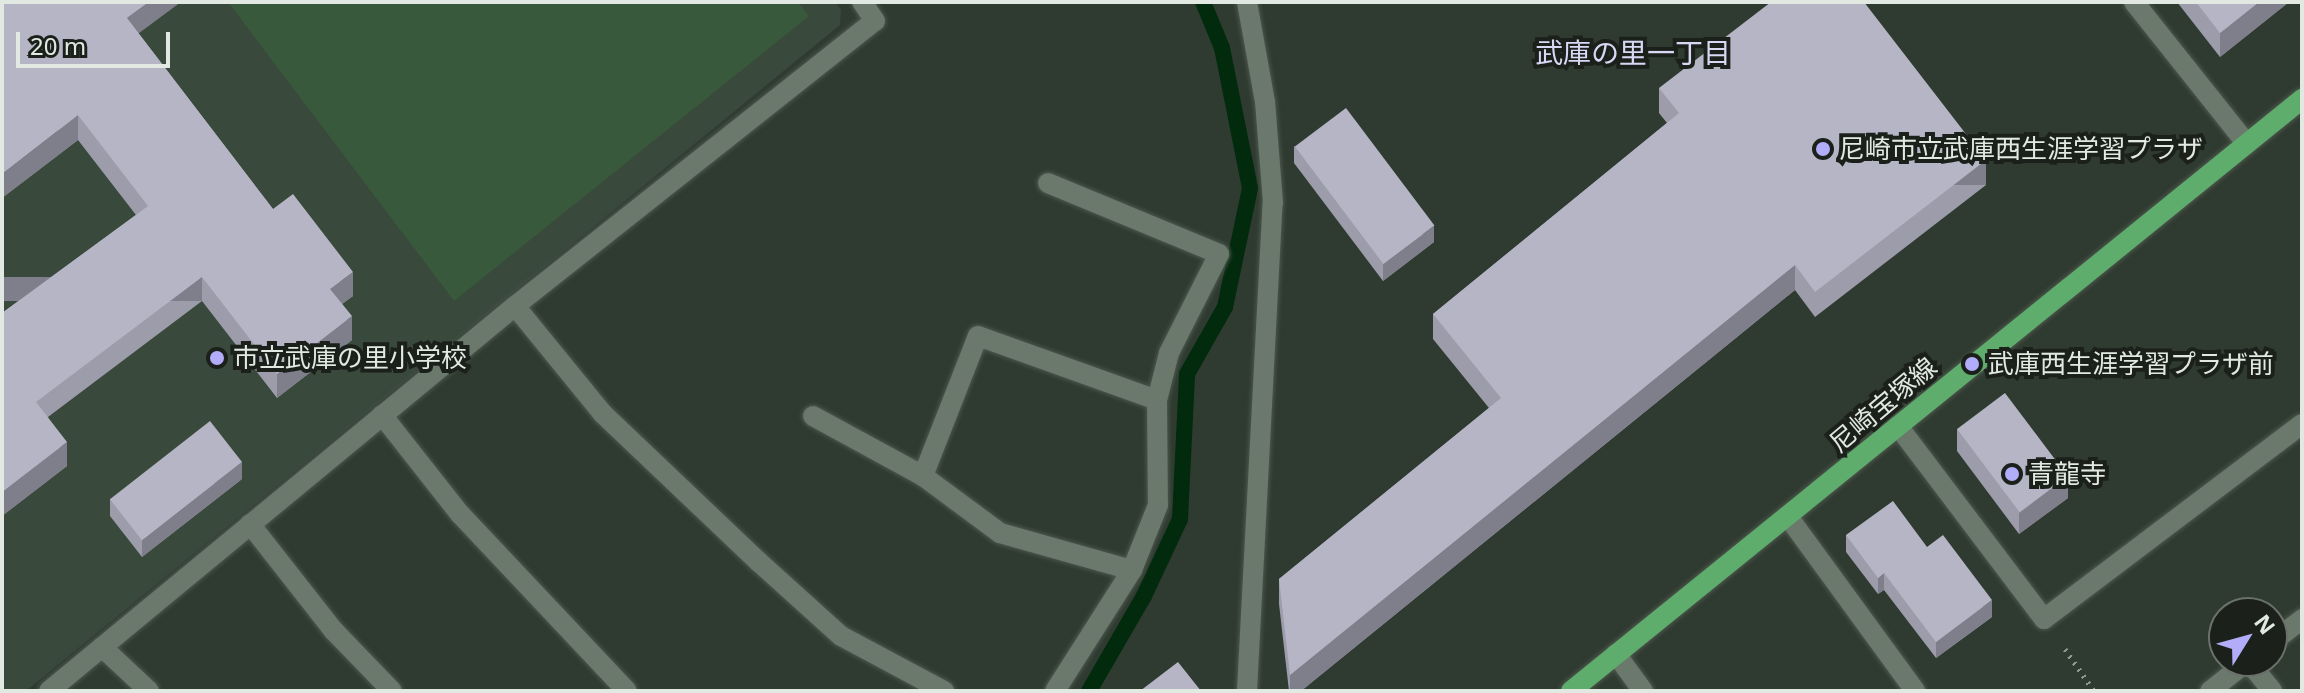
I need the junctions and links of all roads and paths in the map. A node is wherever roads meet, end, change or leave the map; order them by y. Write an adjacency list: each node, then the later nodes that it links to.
1 (862, 2): 7 (street)
2 (1247, 2): 27 (street)
3 (2134, 2): 5 (street)
4 (2302, 99): 5 (main road, 尼崎宝塚線)
5 (2247, 144): 12 (main road, 尼崎宝塚線)
6 (1048, 183): 8 (street)
7 (515, 306): 9 (street); 25 (street)
8 (1157, 400): 13 (street); 16 (street)
9 (382, 415): 15 (street); 21 (street)
10 (813, 416): 13 (street)
11 (2302, 424): 17 (street)
12 (1898, 426): 14 (main road, 尼崎宝塚線); 17 (street)
13 (923, 476): 16 (street)
14 (1789, 518): 19 (main road, 尼崎宝塚線); 30 (street)
15 (250, 524): 18 (street); 24 (street)
16 (1132, 570): 26 (street)
17 (2044, 619): 31 (path)
18 (102, 647): 22 (street); 23 (street)
19 (1616, 654): 28 (main road, 尼崎宝塚線); 29 (street)
20 (2228, 677): 32 (street)
21 (618, 688)
22 (49, 691)
23 (149, 691)
24 (392, 691)
25 (944, 691)
26 (1055, 691)
27 (1247, 691)
28 (1571, 691)
29 (1643, 691)
30 (1915, 691)
31 (2094, 691)
32 (2210, 691)

